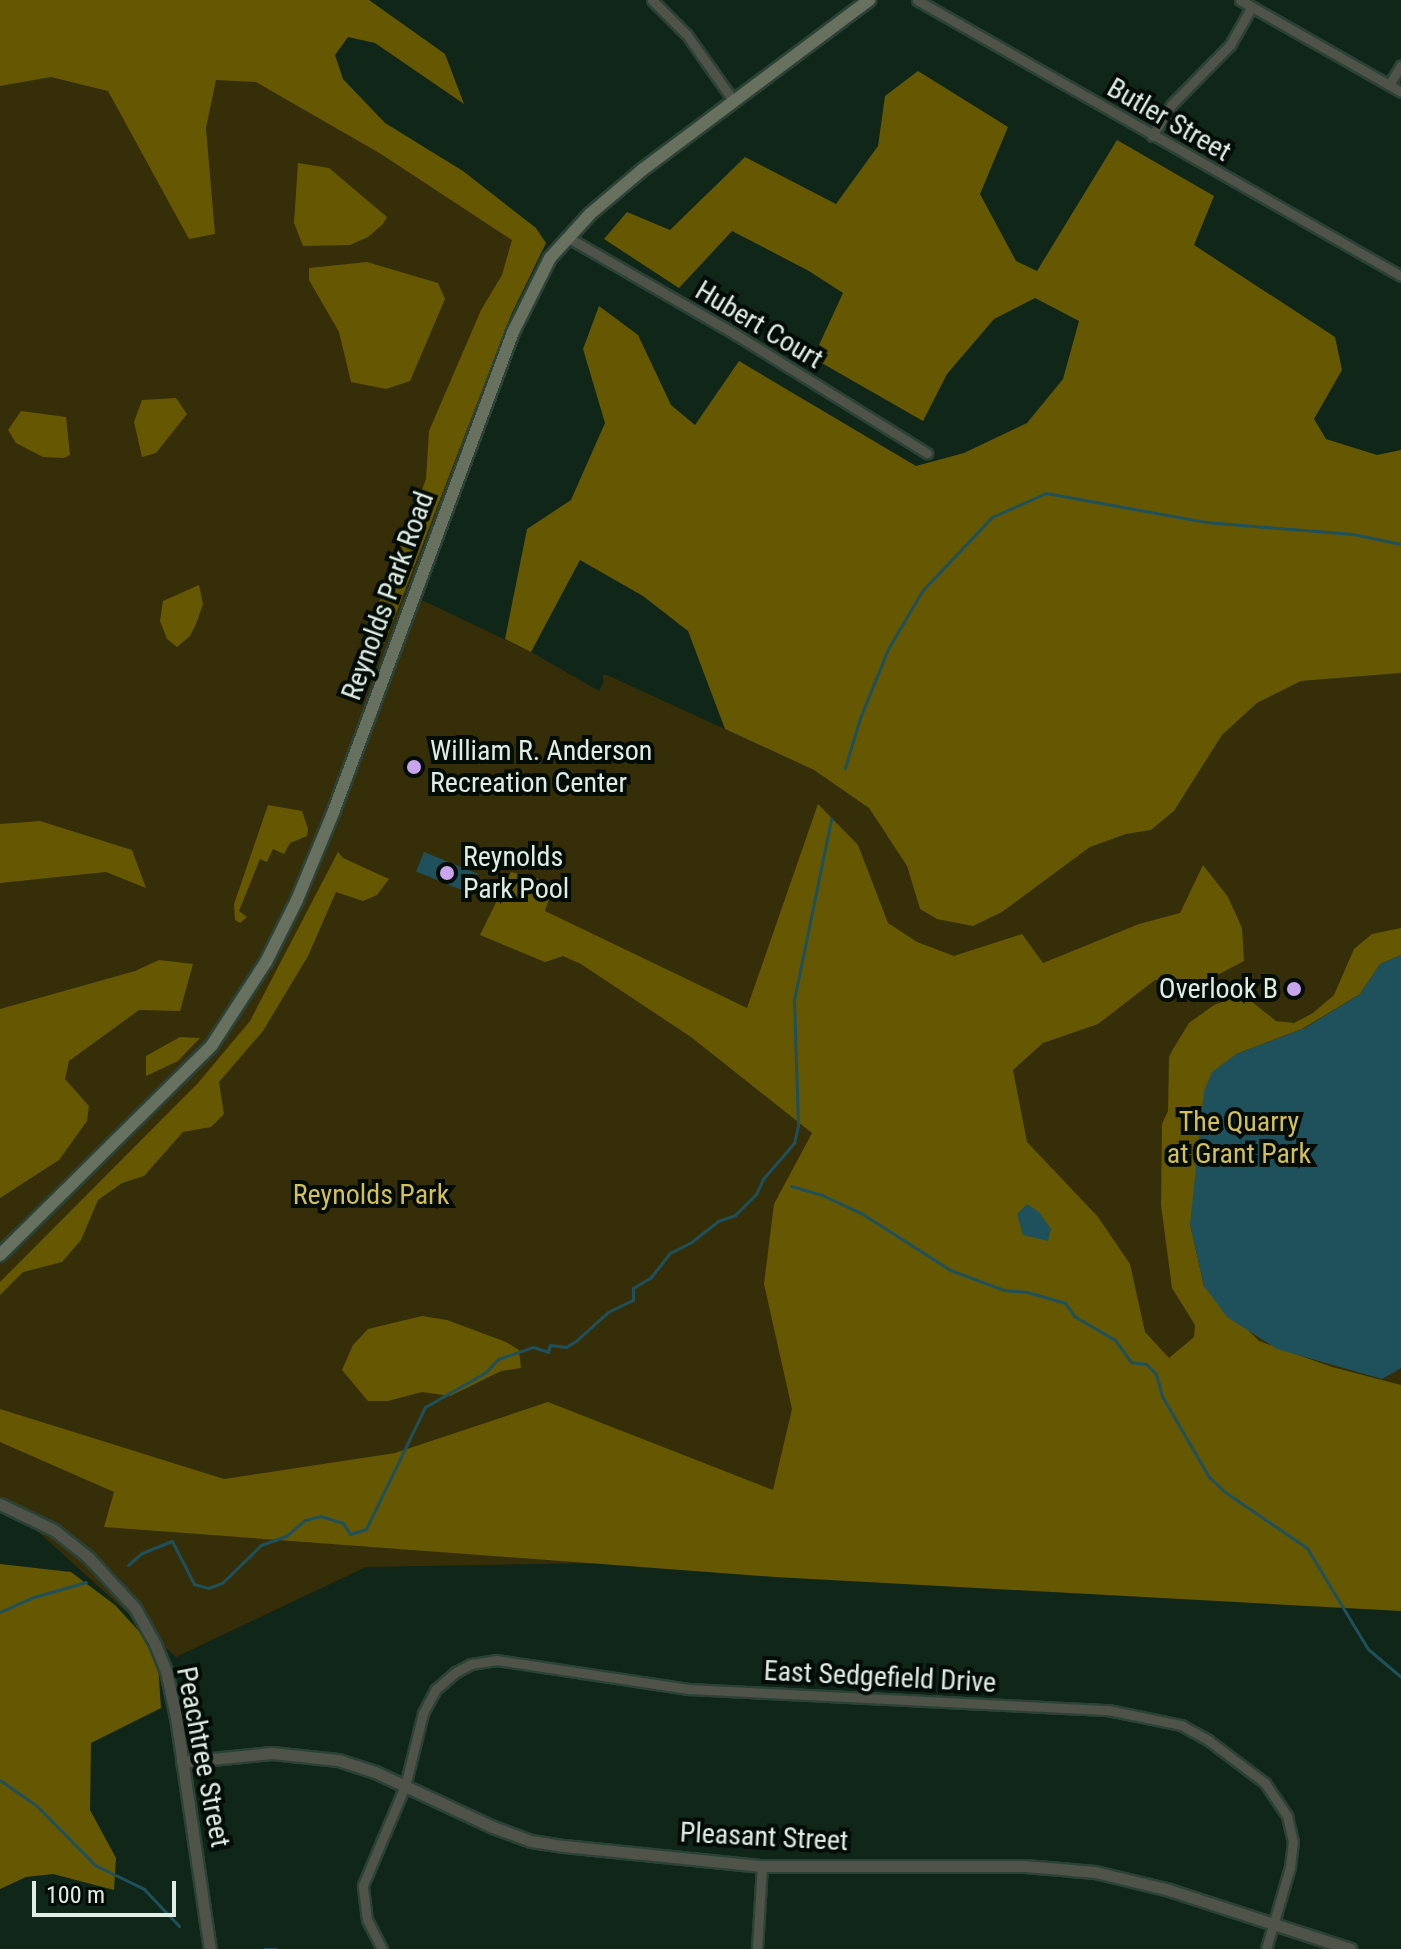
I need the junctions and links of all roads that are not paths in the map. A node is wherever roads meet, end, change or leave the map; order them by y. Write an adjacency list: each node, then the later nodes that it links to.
1 (652, 0): 9 (street)
2 (869, 0): 9 (main road, Reynolds Park Road)
3 (917, 0): 10 (street, Butler Street)
4 (1240, 0): 5 (street)
5 (1251, 8): 7 (street); 10 (street)
6 (1401, 65): 7 (street)
7 (1389, 85): 8 (street)
8 (1401, 92)
9 (733, 100): 11 (main road, Reynolds Park Road)
10 (1152, 136): 12 (street, Butler Street)
11 (567, 237): 13 (street, Hubert Court); 14 (main road, Reynolds Park Road)
12 (1401, 276)
13 (927, 453)
14 (0, 1255)
15 (0, 1504): 16 (street, Peachtree Street)
16 (182, 1762): 17 (street, Pleasant Street); 20 (street, Peachtree Street)
17 (405, 1786): 18 (street, Pleasant Street); 19 (street, East Sedgefield Drive); 21 (street, East Sedgefield Drive)
18 (762, 1866): 19 (street, Pleasant Street); 22 (street)
19 (1274, 1924): 23 (street, East Sedgefield Drive); 24 (street, Pleasant Street)
20 (210, 1949)
21 (382, 1949)
22 (757, 1949)
23 (1266, 1949)
24 (1351, 1949)

